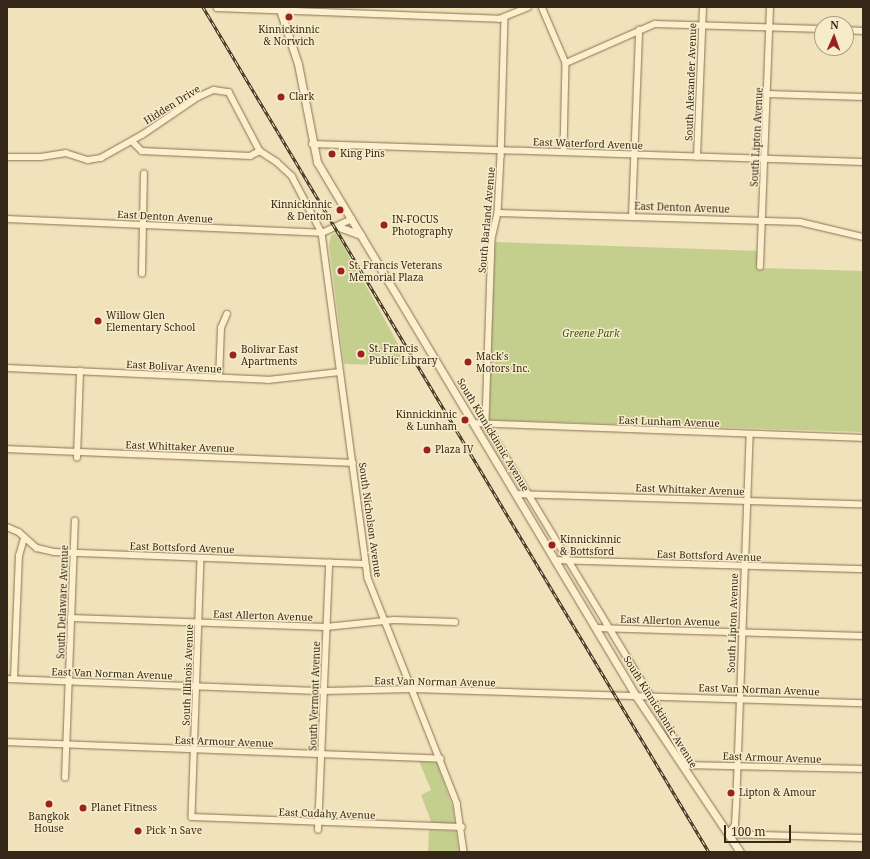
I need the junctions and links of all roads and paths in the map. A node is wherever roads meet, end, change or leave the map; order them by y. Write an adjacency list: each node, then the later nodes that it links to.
1 (528, 7): 7 (street)
2 (542, 7): 12 (street)
3 (703, 7): 8 (street, South Alexander Avenue)
4 (770, 7): 9 (street, South Lipton Avenue)
5 (217, 8): 6 (street)
6 (279, 9): 7 (street); 16 (street, South Kinnickinnic Avenue)
7 (505, 17): 18 (street, South Barland Avenue)
8 (703, 25): 9 (street); 11 (street); 22 (street, South Alexander Avenue)
9 (770, 27): 10 (street); 13 (street, South Lipton Avenue)
10 (814, 29)
11 (639, 30): 12 (street); 20 (street)
12 (566, 63): 19 (street)
13 (768, 94): 14 (street); 23 (street, South Lipton Avenue)
14 (863, 97)
15 (132, 141): 17 (street); 17 (street, Hidden Drive); 21 (street, Hidden Drive)
16 (312, 144): 18 (street, East Waterford Avenue); 29 (street, South Kinnickinnic Avenue)
17 (260, 151): 35 (street)
18 (501, 151): 19 (street, East Waterford Avenue); 26 (street, South Barland Avenue)
19 (564, 152): 20 (street, East Waterford Avenue)
20 (634, 155): 22 (street, East Waterford Avenue); 27 (street)
21 (7, 157)
22 (697, 157): 23 (street, East Waterford Avenue)
23 (764, 159): 24 (street, East Waterford Avenue); 31 (street, South Lipton Avenue)
24 (863, 162)
25 (144, 174): 33 (street)
26 (498, 213): 27 (street, East Denton Avenue); 32 (street, South Barland Avenue)
27 (632, 216): 31 (street, East Denton Avenue)
28 (7, 219): 33 (street, East Denton Avenue)
29 (352, 219): 34 (street); 36 (street, South Kinnickinnic Avenue)
30 (489, 221): 32 (street)
31 (762, 221): 37 (street, East Denton Avenue); 38 (street, South Lipton Avenue)
32 (496, 224): 46 (street, South Barland Avenue)
33 (144, 225): 35 (street, East Denton Avenue); 39 (street)
34 (339, 227): 35 (street); 36 (street)
35 (322, 233): 43 (street, South Nicholson Avenue)
36 (362, 235): 45 (street, South Kinnickinnic Avenue)
37 (863, 237)
38 (760, 267)
39 (142, 274)
40 (227, 314): 44 (street)
41 (7, 368): 42 (street, East Bolivar Avenue)
42 (80, 371): 44 (street, East Bolivar Avenue); 50 (street)
43 (340, 372): 44 (street, East Bolivar Avenue); 51 (street, South Nicholson Avenue)
44 (219, 378)
45 (474, 423): 46 (street, East Lunham Avenue); 52 (street, South Kinnickinnic Avenue)
46 (486, 424): 47 (street, East Lunham Avenue); 53 (street, South Kinnickinnic Avenue)
47 (750, 435): 48 (street, East Lunham Avenue); 54 (street, South Lipton Avenue)
48 (863, 438)
49 (7, 449): 50 (street, East Whittaker Avenue)
50 (77, 455): 51 (street, East Whittaker Avenue)
51 (353, 462): 64 (street, South Nicholson Avenue)
52 (516, 494): 53 (street, East Whittaker Avenue); 61 (street, South Kinnickinnic Avenue)
53 (530, 495): 54 (street, East Whittaker Avenue); 62 (street, South Kinnickinnic Avenue)
54 (748, 501): 55 (street, East Whittaker Avenue); 65 (street, South Lipton Avenue)
55 (863, 504)
56 (75, 521): 59 (street, South Delaware Avenue)
57 (7, 527): 58 (street, East Bottsford Avenue)
58 (24, 538): 59 (street, East Bottsford Avenue); 77 (street)
59 (74, 553): 60 (street, East Bottsford Avenue); 67 (street, South Delaware Avenue)
60 (201, 558): 63 (street, East Bottsford Avenue); 70 (street, South Illinois Avenue)
61 (555, 560): 62 (street, East Bottsford Avenue); 72 (street, South Kinnickinnic Avenue)
62 (570, 561): 65 (street, East Bottsford Avenue); 73 (street, South Kinnickinnic Avenue)
63 (329, 563): 64 (street, East Bottsford Avenue); 71 (street, South Vermont Avenue)
64 (365, 564): 68 (street, South Nicholson Avenue)
65 (744, 566): 66 (street, East Bottsford Avenue); 74 (street, South Lipton Avenue)
66 (863, 569)
67 (71, 618): 70 (street, East Allerton Avenue); 78 (street, South Delaware Avenue)
68 (384, 622): 69 (street, East Allerton Avenue); 71 (street, East Allerton Avenue); 80 (street, South Nicholson Avenue)
69 (454, 622)
70 (199, 623): 71 (street, East Allerton Avenue); 79 (street, South Illinois Avenue)
71 (326, 627): 81 (street, South Vermont Avenue)
72 (596, 628): 73 (street, East Allerton Avenue); 82 (street, South Kinnickinnic Avenue)
73 (610, 628): 74 (street, East Allerton Avenue); 83 (street, South Kinnickinnic Avenue)
74 (742, 633): 75 (street, East Allerton Avenue); 84 (street, South Lipton Avenue)
75 (863, 636)
76 (7, 679): 77 (street, East Van Norman Avenue)
77 (14, 679): 78 (street, East Van Norman Avenue)
78 (69, 681): 79 (street, East Van Norman Avenue); 87 (street, South Delaware Avenue)
79 (197, 686): 81 (street, East Van Norman Avenue); 88 (street, South Illinois Avenue)
80 (413, 689): 81 (street, East Van Norman Avenue); 82 (street, East Van Norman Avenue); 90 (street, South Nicholson Avenue)
81 (324, 691): 89 (street, South Vermont Avenue)
82 (636, 696): 83 (street, East Van Norman Avenue); 91 (street, South Kinnickinnic Avenue)
83 (651, 696): 84 (street, East Van Norman Avenue); 91 (street, South Kinnickinnic Avenue)
84 (739, 699): 85 (street, East Van Norman Avenue); 92 (street, South Lipton Avenue)
85 (863, 703)
86 (7, 742): 87 (street, East Armour Avenue)
87 (66, 744): 88 (street, East Armour Avenue); 94 (street, South Delaware Avenue)
88 (194, 749): 89 (street, East Armour Avenue); 95 (street, South Illinois Avenue)
89 (321, 754): 90 (street, East Armour Avenue); 96 (street, South Vermont Avenue)
90 (441, 759): 97 (street, South Nicholson Avenue)
91 (685, 765): 92 (street, East Armour Avenue); 99 (street, South Kinnickinnic Avenue)
92 (737, 766): 93 (street, East Armour Avenue); 99 (street, South Lipton Avenue)
93 (863, 769)
94 (65, 778)
95 (192, 817): 96 (street, East Cudahy Avenue)
96 (319, 822): 97 (street, East Cudahy Avenue); 98 (street, South Vermont Avenue)
97 (462, 827): 101 (street, South Nicholson Avenue)
98 (318, 830)
99 (728, 834): 100 (street); 102 (street, South Kinnickinnic Avenue)
100 (863, 838)
101 (464, 852)
102 (740, 852)

